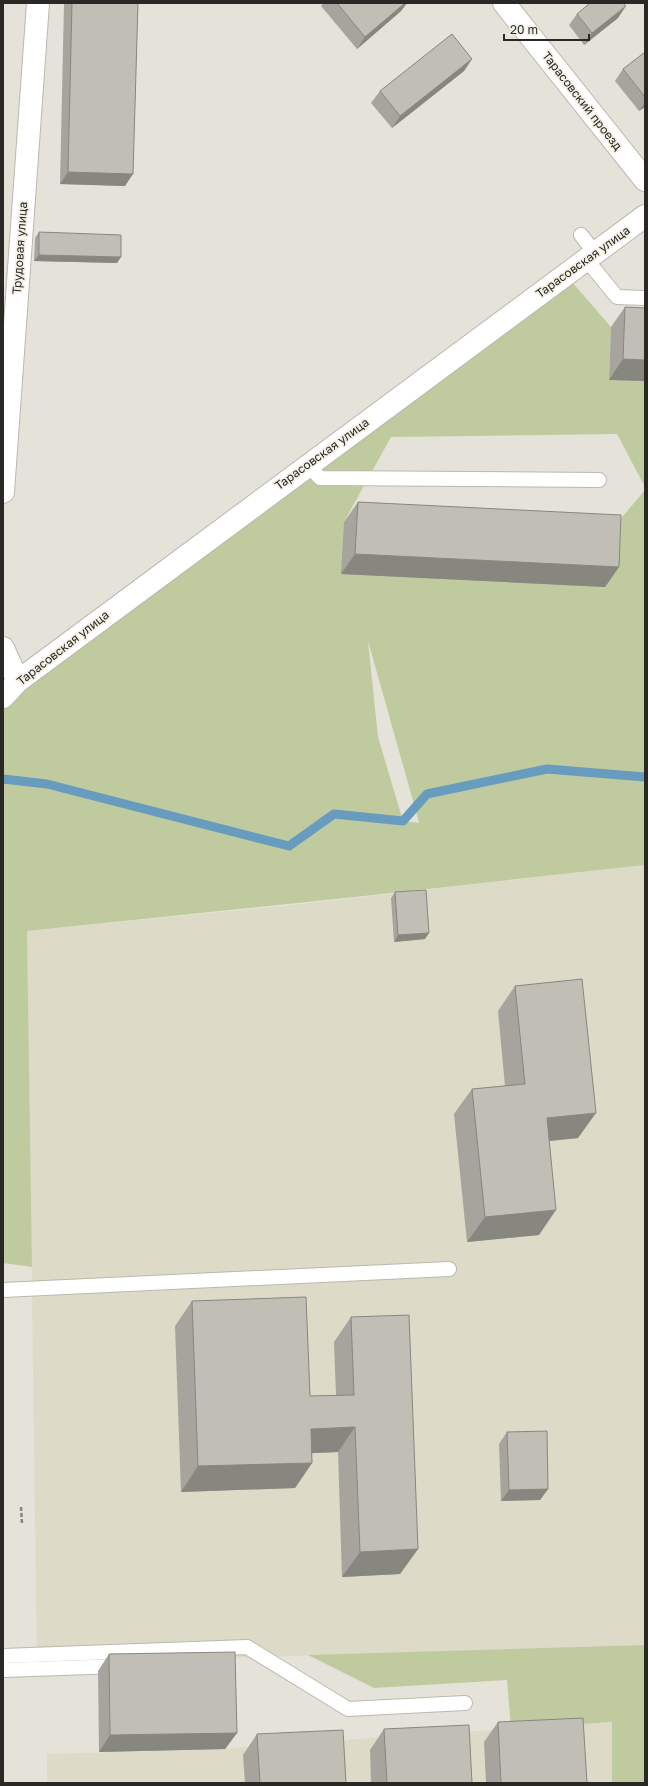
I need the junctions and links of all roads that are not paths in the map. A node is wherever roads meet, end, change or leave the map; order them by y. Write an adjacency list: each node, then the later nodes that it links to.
1 (38, 3): 10 (main road, Трудовая улица)
2 (504, 3): 3 (main road, Тарасовский проезд)
3 (645, 180)
4 (645, 216): 6 (main road, Тарасовская улица)
5 (581, 235): 6 (lane)
6 (591, 256): 7 (lane); 8 (main road, Тарасовская улица)
7 (645, 298)
8 (308, 465): 9 (lane); 12 (main road, Тарасовская улица)
9 (599, 480)
10 (3, 492)
11 (3, 648): 12 (main road)
12 (18, 681): 13 (main road, Тарасовская улица)
13 (3, 697)
14 (449, 1269): 15 (lane)
15 (3, 1290)
16 (3, 1656): 19 (lane)
17 (130, 1666): 18 (lane)
18 (3, 1670)
19 (465, 1703)

